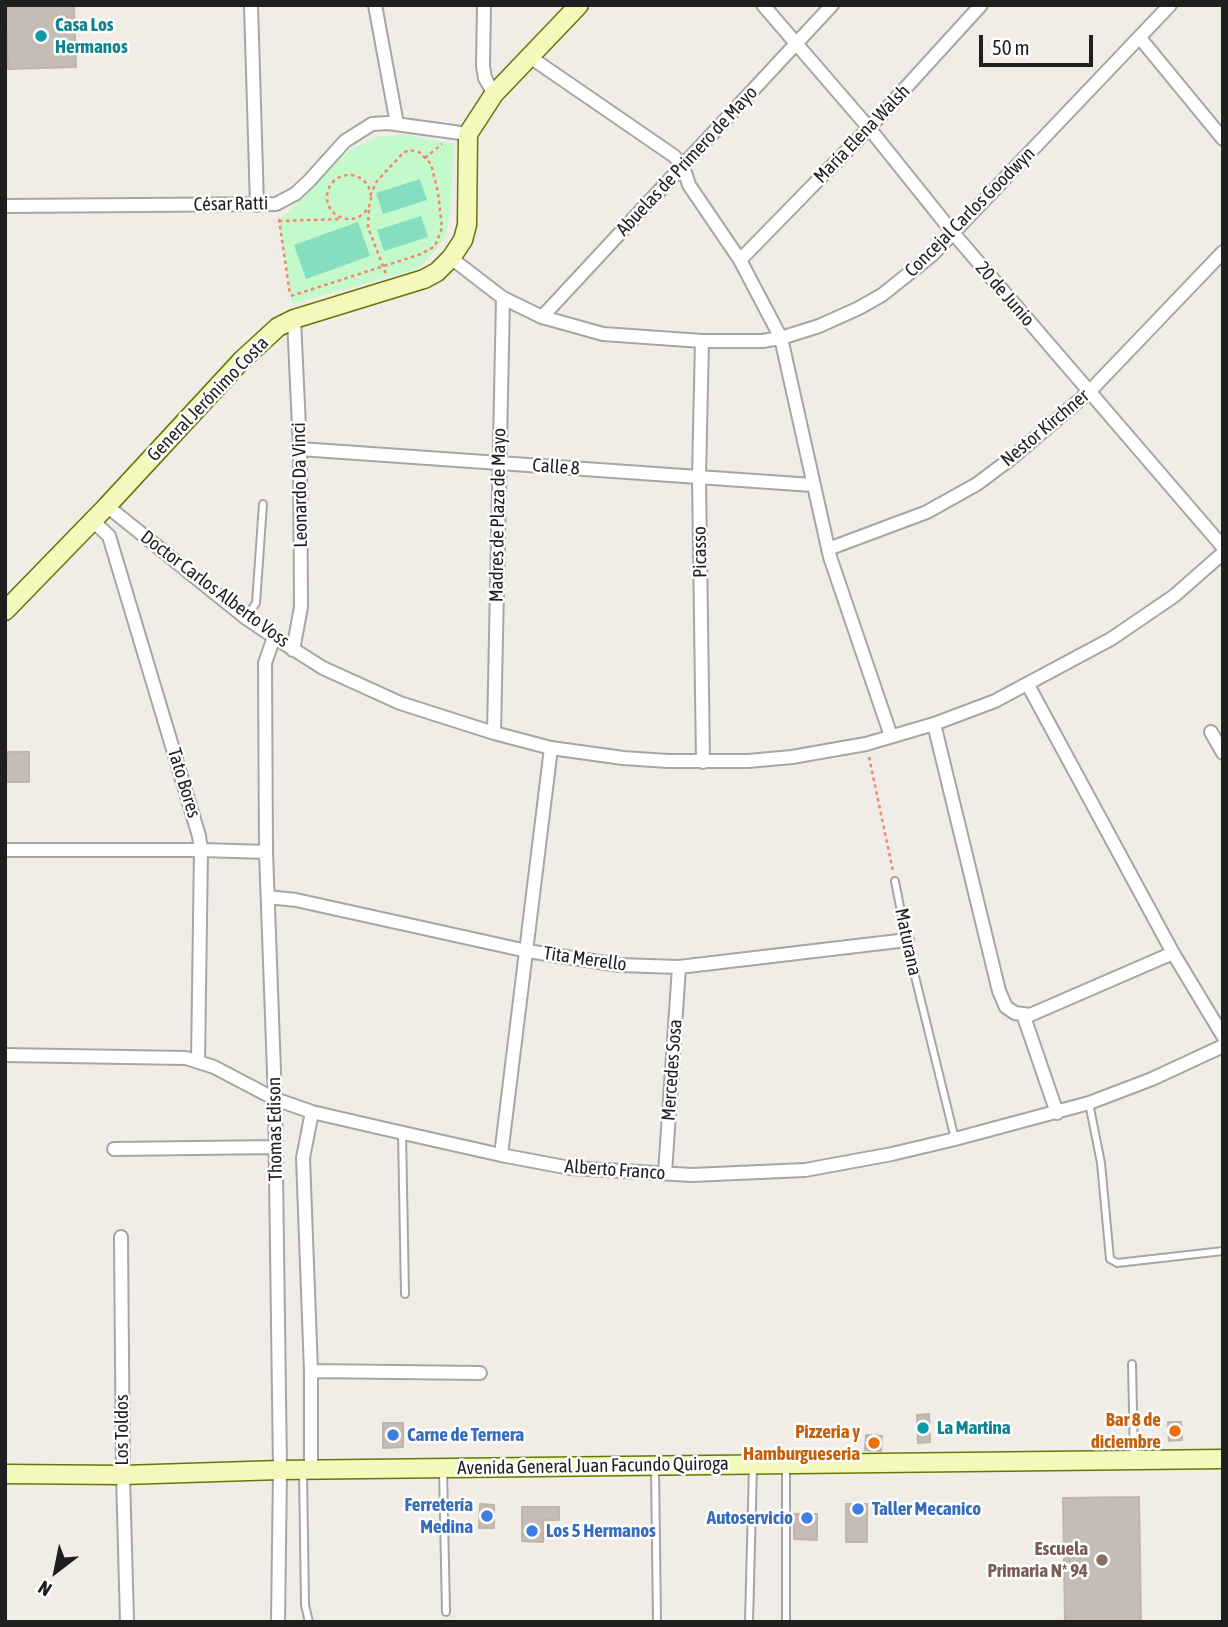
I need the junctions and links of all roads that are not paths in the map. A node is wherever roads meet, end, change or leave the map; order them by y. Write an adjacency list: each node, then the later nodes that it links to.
1 (251, 5): 18 (street)
2 (374, 5): 13 (street)
3 (484, 5): 12 (street)
4 (579, 5): 11 (street)
5 (763, 5): 10 (street, 20 de Junio)
6 (832, 5): 10 (street, Abuelas de Primero de Mayo)
7 (981, 5): 14 (street, María Elena Walsh)
8 (1170, 5): 9 (street, Concejal Carlos Goodwyn)
9 (1140, 38): 16 (street); 20 (street, Concejal Carlos Goodwyn)
10 (797, 43): 14 (street, 20 de Junio); 17 (street, Abuelas de Primero de Mayo)
11 (530, 57): 12 (street); 17 (street)
12 (494, 94): 15 (street)
13 (397, 124): 15 (street, César Ratti); 18 (street, César Ratti)
14 (869, 128): 20 (street, 20 de Junio); 23 (street, María Elena Walsh)
15 (468, 134): 22 (street, General Jerónimo Costa)
16 (1223, 139)
17 (683, 166): 23 (street); 25 (street, Abuelas de Primero de Mayo)
18 (257, 205): 19 (street, César Ratti)
19 (5, 206)
20 (954, 234): 27 (street, Concejal Carlos Goodwyn); 29 (street, 20 de Junio)
21 (1223, 252): 29 (street, Nestor Kirchner)
22 (451, 258): 24 (street, Concejal Carlos Goodwyn); 26 (street, General Jerónimo Costa)
23 (740, 260): 27 (street)
24 (503, 298): 25 (street, Concejal Carlos Goodwyn); 31 (street, Madres de Plaza de Mayo)
25 (542, 317): 28 (street, Concejal Carlos Goodwyn)
26 (294, 319): 30 (street, Leonardo Da Vinci); 35 (street, General Jerónimo Costa)
27 (781, 338): 28 (street, Concejal Carlos Goodwyn); 33 (street)
28 (702, 341): 32 (street, Picasso)
29 (1089, 392): 37 (street, 20 de Junio); 38 (street, Nestor Kirchner)
30 (300, 449): 31 (street, Calle 8); 43 (street, Leonardo Da Vinci)
31 (498, 463): 32 (street, Calle 8); 47 (street, Madres de Plaza de Mayo)
32 (699, 477): 33 (street, Calle 8); 51 (street, Picasso)
33 (812, 485): 38 (street)
34 (264, 504): 41 (lane)
35 (107, 506): 36 (street, General Jerónimo Costa); 41 (street, Doctor Carlos Alberto Voss)
36 (93, 521): 40 (street, General Jerónimo Costa); 53 (street, Tato Bores)
37 (1223, 547)
38 (828, 549): 48 (street)
39 (1223, 553): 44 (street, Doctor Carlos Alberto Voss)
40 (5, 611)
41 (246, 618): 42 (street, Doctor Carlos Alberto Voss)
42 (274, 637): 43 (street, Doctor Carlos Alberto Voss); 54 (street, Thomas Edison)
43 (293, 650): 47 (street, Doctor Carlos Alberto Voss)
44 (1027, 685): 45 (street, Doctor Carlos Alberto Voss); 59 (street)
45 (934, 724): 48 (street, Doctor Carlos Alberto Voss); 61 (street)
46 (1212, 732): 50 (street)
47 (494, 733): 49 (street, Doctor Carlos Alberto Voss)
48 (891, 736): 51 (street, Doctor Carlos Alberto Voss)
49 (551, 748): 51 (street, Doctor Carlos Alberto Voss); 58 (street)
50 (1223, 753)
51 (703, 762)
52 (5, 850): 53 (street)
53 (201, 850): 54 (street); 65 (street, Tato Bores)
54 (266, 852): 56 (street, Thomas Edison)
55 (895, 881): 57 (lane, Maturana)
56 (268, 897): 58 (street, Tita Merello); 66 (street, Thomas Edison)
57 (907, 940): 60 (street, Tita Merello); 71 (lane, Maturana)
58 (527, 951): 60 (street, Tita Merello); 74 (street)
59 (1173, 953): 61 (street); 62 (street)
60 (679, 967): 75 (street, Mercedes Sosa)
61 (1023, 1014): 69 (street)
62 (1223, 1036)
63 (1223, 1046): 67 (street, Alberto Franco)
64 (5, 1055): 65 (street, Alberto Franco)
65 (198, 1061): 66 (street, Alberto Franco)
66 (275, 1099): 68 (street, Alberto Franco); 72 (street, Thomas Edison)
67 (1089, 1103): 69 (street, Alberto Franco); 77 (lane)
68 (312, 1112): 70 (street, Alberto Franco); 80 (street, Thomas Edison)
69 (1057, 1113): 71 (street, Alberto Franco)
70 (402, 1132): 74 (street, Alberto Franco); 78 (lane)
71 (956, 1139): 75 (street, Alberto Franco)
72 (276, 1147): 73 (street); 88 (street, Thomas Edison)
73 (114, 1149)
74 (501, 1155): 75 (street, Alberto Franco)
75 (665, 1174)
76 (121, 1237): 91 (street, Los Toldos)
77 (1223, 1251)
78 (405, 1294)
79 (1132, 1364): 83 (lane)
80 (311, 1371): 81 (street); 89 (street, Thomas Edison)
81 (480, 1373)
82 (1223, 1459): 83 (street, Avenida General Juan Facundo Quiroga)
83 (1134, 1460): 84 (street, Avenida General Juan Facundo Quiroga)
84 (786, 1463): 85 (street, Avenida General Juan Facundo Quiroga); 98 (lane)
85 (753, 1464): 86 (street, Avenida General Juan Facundo Quiroga); 97 (lane)
86 (654, 1465): 87 (street, Avenida General Juan Facundo Quiroga); 96 (lane)
87 (443, 1468): 89 (street, Avenida General Juan Facundo Quiroga); 92 (lane)
88 (280, 1470): 89 (street, Avenida General Juan Facundo Quiroga); 91 (street, Avenida General Juan Facundo Quiroga); 94 (street, Thomas Edison)
89 (307, 1470): 95 (lane)
90 (5, 1474): 91 (street, Avenida General Juan Facundo Quiroga)
91 (122, 1475): 93 (street, Los Toldos)
92 (446, 1612)
93 (127, 1622)
94 (278, 1622)
95 (309, 1622)
96 (657, 1622)
97 (749, 1622)
98 (786, 1622)

